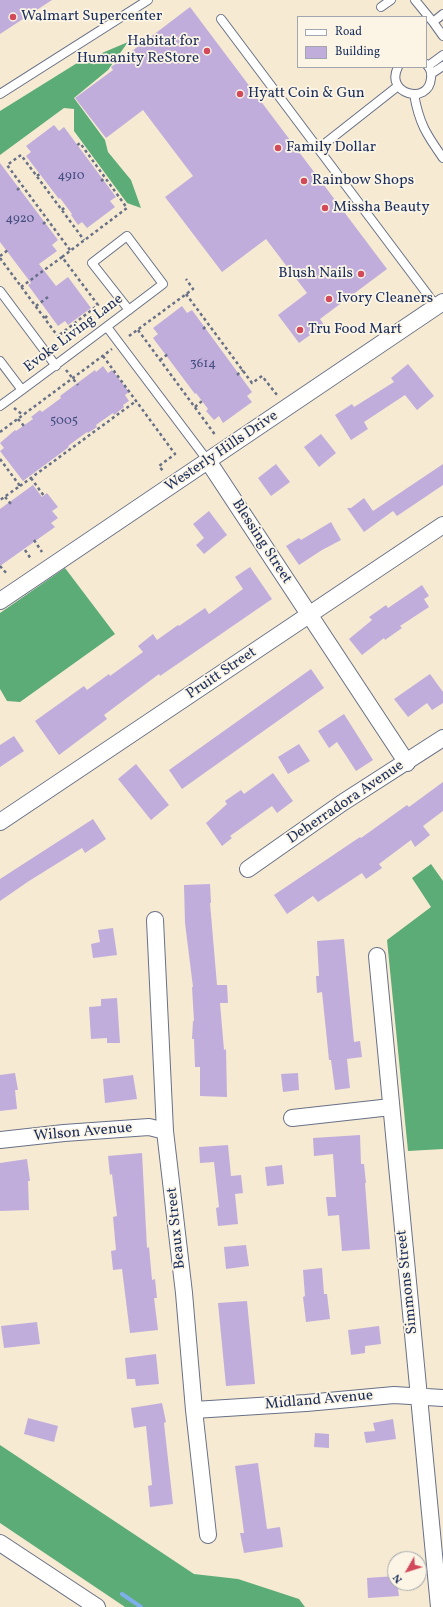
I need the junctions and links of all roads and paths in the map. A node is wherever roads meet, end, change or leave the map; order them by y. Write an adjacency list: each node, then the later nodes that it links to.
1 (148, 0): 14 (lane)
2 (391, 0): 4 (lane)
3 (415, 0): 7 (lane)
4 (381, 7)
5 (443, 14): 7 (lane)
6 (221, 19): 17 (lane)
7 (433, 22): 8 (lane)
8 (443, 36)
9 (443, 55): 12 (lane)
10 (443, 66): 12 (lane)
11 (398, 68): 13 (lane)
12 (428, 68): 15 (lane)
13 (398, 86): 15 (lane); 17 (lane)
14 (0, 94)
15 (414, 94): 18 (lane)
16 (75, 147): 21 (path)
17 (318, 149): 39 (lane)
18 (443, 158)
19 (41, 173): 20 (path)
20 (37, 176): 23 (path); 26 (path)
21 (105, 178): 22 (path); 29 (path)
22 (101, 181)
23 (22, 186): 24 (path); 27 (path)
24 (17, 190)
25 (66, 206): 26 (path)
26 (62, 210): 29 (path)
27 (48, 220): 28 (path); 31 (path)
28 (43, 224)
29 (84, 240): 31 (path)
30 (8, 250): 32 (path)
31 (70, 250): 33 (path)
32 (0, 257): 35 (path)
33 (62, 257): 35 (path); 48 (path)
34 (186, 279): 37 (path)
35 (22, 287): 40 (path)
36 (0, 291): 56 (lane)
37 (186, 294): 44 (path); 47 (path)
38 (48, 297): 40 (path)
39 (440, 304): 78 (street, Westerly Hills Drive)
40 (36, 306): 43 (path)
41 (129, 310): 41 (lane, Evoke Living Lane); 45 (lane, Evoke Living Lane)
42 (49, 314): 43 (path)
43 (44, 318): 48 (path)
44 (209, 324): 46 (path); 58 (path)
45 (107, 327): 56 (lane, Evoke Living Lane); 78 (lane, Blessing Street)
46 (203, 329)
47 (138, 330): 49 (path); 54 (path)
48 (58, 336): 50 (path)
49 (129, 336)
50 (65, 346)
51 (114, 348): 53 (path)
52 (168, 354): 54 (path)
53 (103, 356): 60 (path); 64 (path)
54 (160, 360): 68 (path)
55 (0, 361): 62 (lane)
56 (56, 366): 62 (lane, Evoke Living Lane)
57 (65, 368): 60 (path)
58 (243, 370): 59 (path); 63 (path)
59 (237, 375)
60 (72, 379): 61 (path); 69 (path)
61 (78, 385)
62 (22, 390): 67 (lane, Evoke Living Lane)
63 (277, 395)
64 (136, 401): 72 (path); 80 (path)
65 (202, 401): 68 (path)
66 (12, 405): 69 (path)
67 (0, 406)
68 (195, 407): 75 (path)
69 (23, 415): 70 (path)
70 (18, 419): 73 (path); 74 (path)
71 (104, 419): 72 (path)
72 (107, 422): 79 (path)
73 (24, 426)
74 (0, 432)
75 (216, 436)
76 (0, 459): 82 (path)
77 (49, 460): 79 (path)
78 (208, 462): 94 (street, Westerly Hills Drive); 95 (street, Blessing Street)
79 (52, 463): 81 (path)
80 (163, 471)
81 (31, 478): 82 (path); 83 (path)
82 (20, 486): 84 (path)
83 (44, 496)
84 (5, 497): 85 (path); 86 (path)
85 (0, 500)
86 (11, 504)
87 (443, 525): 95 (street, Pruitt Street)
88 (34, 540): 90 (path)
89 (24, 550): 91 (path)
90 (42, 552)
91 (31, 559)
92 (0, 566): 93 (path)
93 (8, 575)
94 (0, 601)
95 (309, 615): 97 (street, Blessing Street); 98 (street, Pruitt Street)
96 (443, 738): 97 (street, Deherradora Avenue)
97 (407, 763): 99 (street, Deherradora Avenue)
98 (0, 822)
99 (248, 869)
100 (155, 920): 104 (street, Beaux Street)
101 (377, 956): 102 (street, Simmons Street)
102 (390, 1107): 103 (street); 106 (street, Simmons Street)
103 (292, 1118)
104 (165, 1131): 105 (street, Wilson Avenue); 108 (street, Beaux Street)
105 (0, 1140)
106 (419, 1396): 107 (street, Midland Avenue); 108 (street, Midland Avenue); 112 (street, Simmons Street)
107 (443, 1398)
108 (194, 1410): 109 (street, Beaux Street)
109 (208, 1535)
110 (0, 1543): 111 (street)
111 (97, 1607)
112 (439, 1607)

